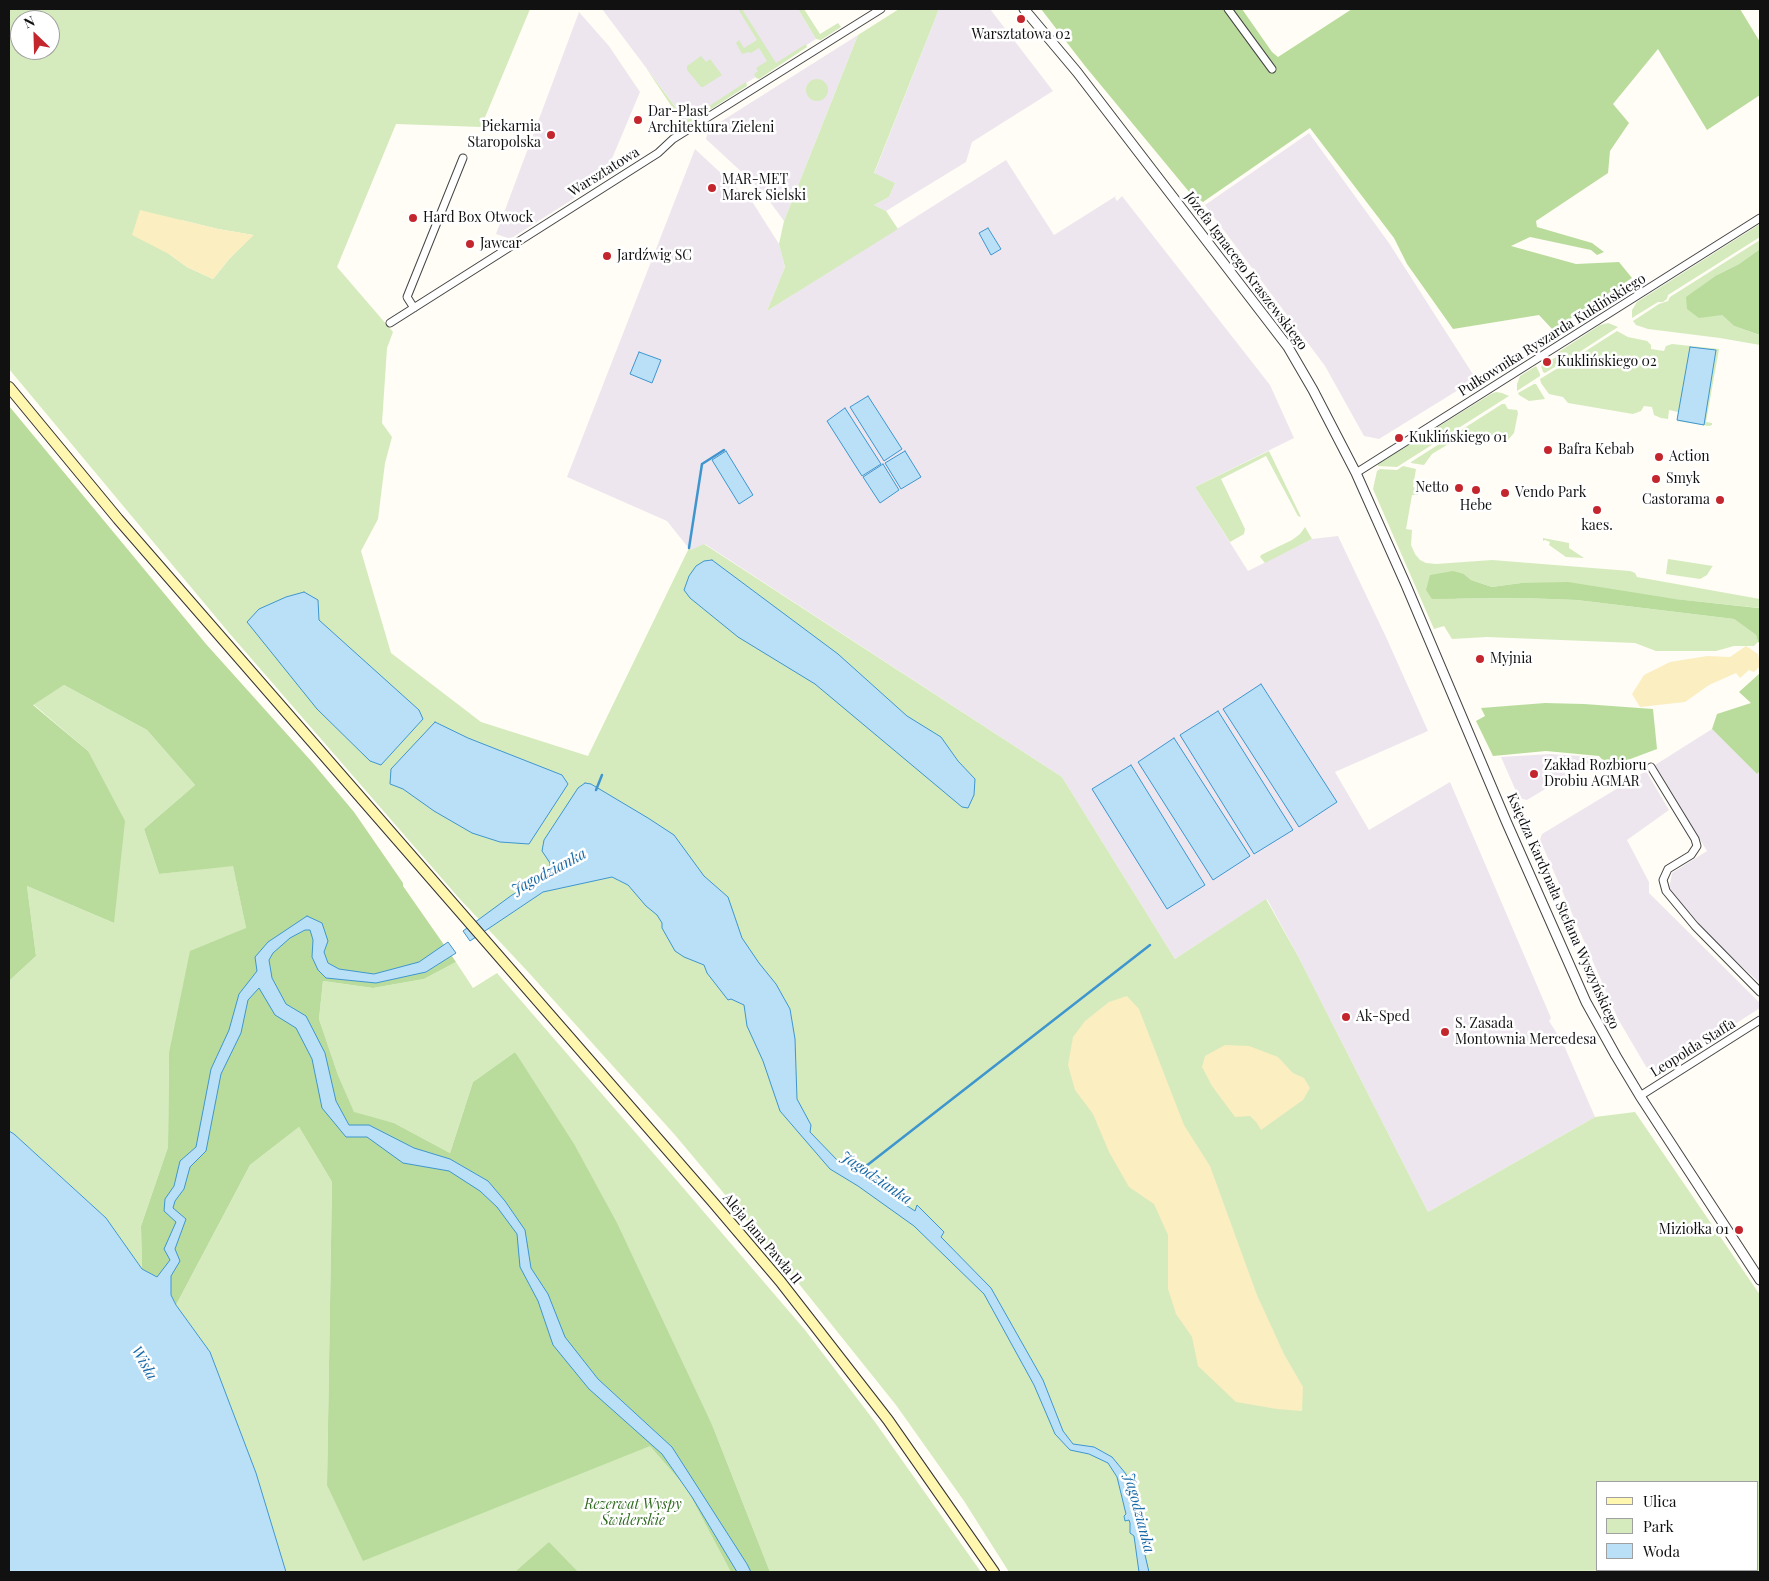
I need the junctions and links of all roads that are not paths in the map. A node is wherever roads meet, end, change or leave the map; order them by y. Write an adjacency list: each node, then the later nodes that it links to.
1 (880, 9): 7 (street, Warsztatowa)
2 (1026, 9): 10 (street, Józefa Ignacego Kraszewskiego)
3 (1228, 9): 4 (street)
4 (1272, 69)
5 (463, 158): 7 (street)
6 (1760, 218): 10 (street, Pułkownika Ryszarda Kuklińskiego)
7 (414, 308): 8 (street, Warsztatowa)
8 (390, 323)
9 (9, 387): 17 (main road, Aleja Jana Pawła II)
10 (1356, 473): 11 (street, Józefa Ignacego Kraszewskiego)
11 (1406, 585): 15 (street, Księdza Kardynała Stefana Wyszyńskiego)
12 (1651, 768): 13 (street)
13 (1760, 992)
14 (1760, 1020): 15 (street, Leopolda Staffa)
15 (1640, 1096): 16 (street, Księdza Kardynała Stefana Wyszyńskiego)
16 (1760, 1280)
17 (994, 1572)

